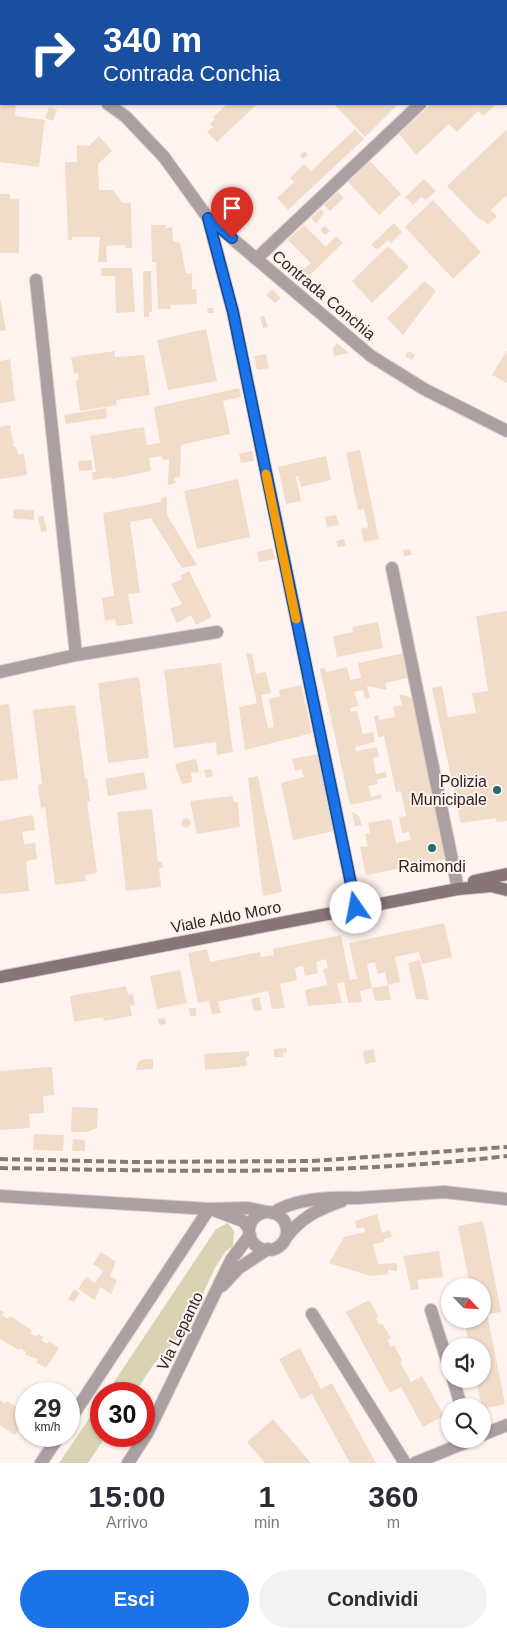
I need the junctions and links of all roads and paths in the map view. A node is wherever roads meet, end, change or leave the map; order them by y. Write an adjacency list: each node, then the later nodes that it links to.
1 (109, 105): 3 (street, Contrada Conchia)
2 (419, 105): 4 (street)
3 (208, 218): 4 (street, Contrada Conchia); 14 (street)
4 (256, 259): 6 (street, Contrada Conchia)
5 (36, 280): 9 (street)
6 (507, 431)
7 (392, 568): 12 (street)
8 (217, 632): 9 (street)
9 (76, 655): 10 (street)
10 (0, 672)
11 (507, 874): 12 (main road, Viale Aldo Moro)
12 (458, 888): 13 (main road, Viale Aldo Moro); 14 (main road, Viale Aldo Moro)
13 (507, 890)
14 (356, 908): 15 (main road, Viale Aldo Moro)
15 (0, 977)
16 (0, 1196): 19 (street)
17 (357, 1198): 18 (street); 20 (street); 22 (street)
18 (507, 1199)
19 (209, 1209): 20 (street); 21 (street); 28 (street)
20 (270, 1212): 21 (street); 22 (street)
21 (249, 1232): 23 (street); 24 (street, Via Lepanto)
22 (285, 1239): 23 (street)
23 (268, 1250): 24 (street)
24 (217, 1291): 34 (street, Via Lepanto)
25 (431, 1310): 27 (street)
26 (312, 1314): 35 (street)
27 (441, 1342)
28 (80, 1404)
29 (507, 1425): 30 (street)
30 (491, 1431)
31 (52, 1447): 33 (street)
32 (449, 1448): 36 (street)
33 (41, 1463)
34 (128, 1463)
35 (405, 1463)
36 (415, 1463)

